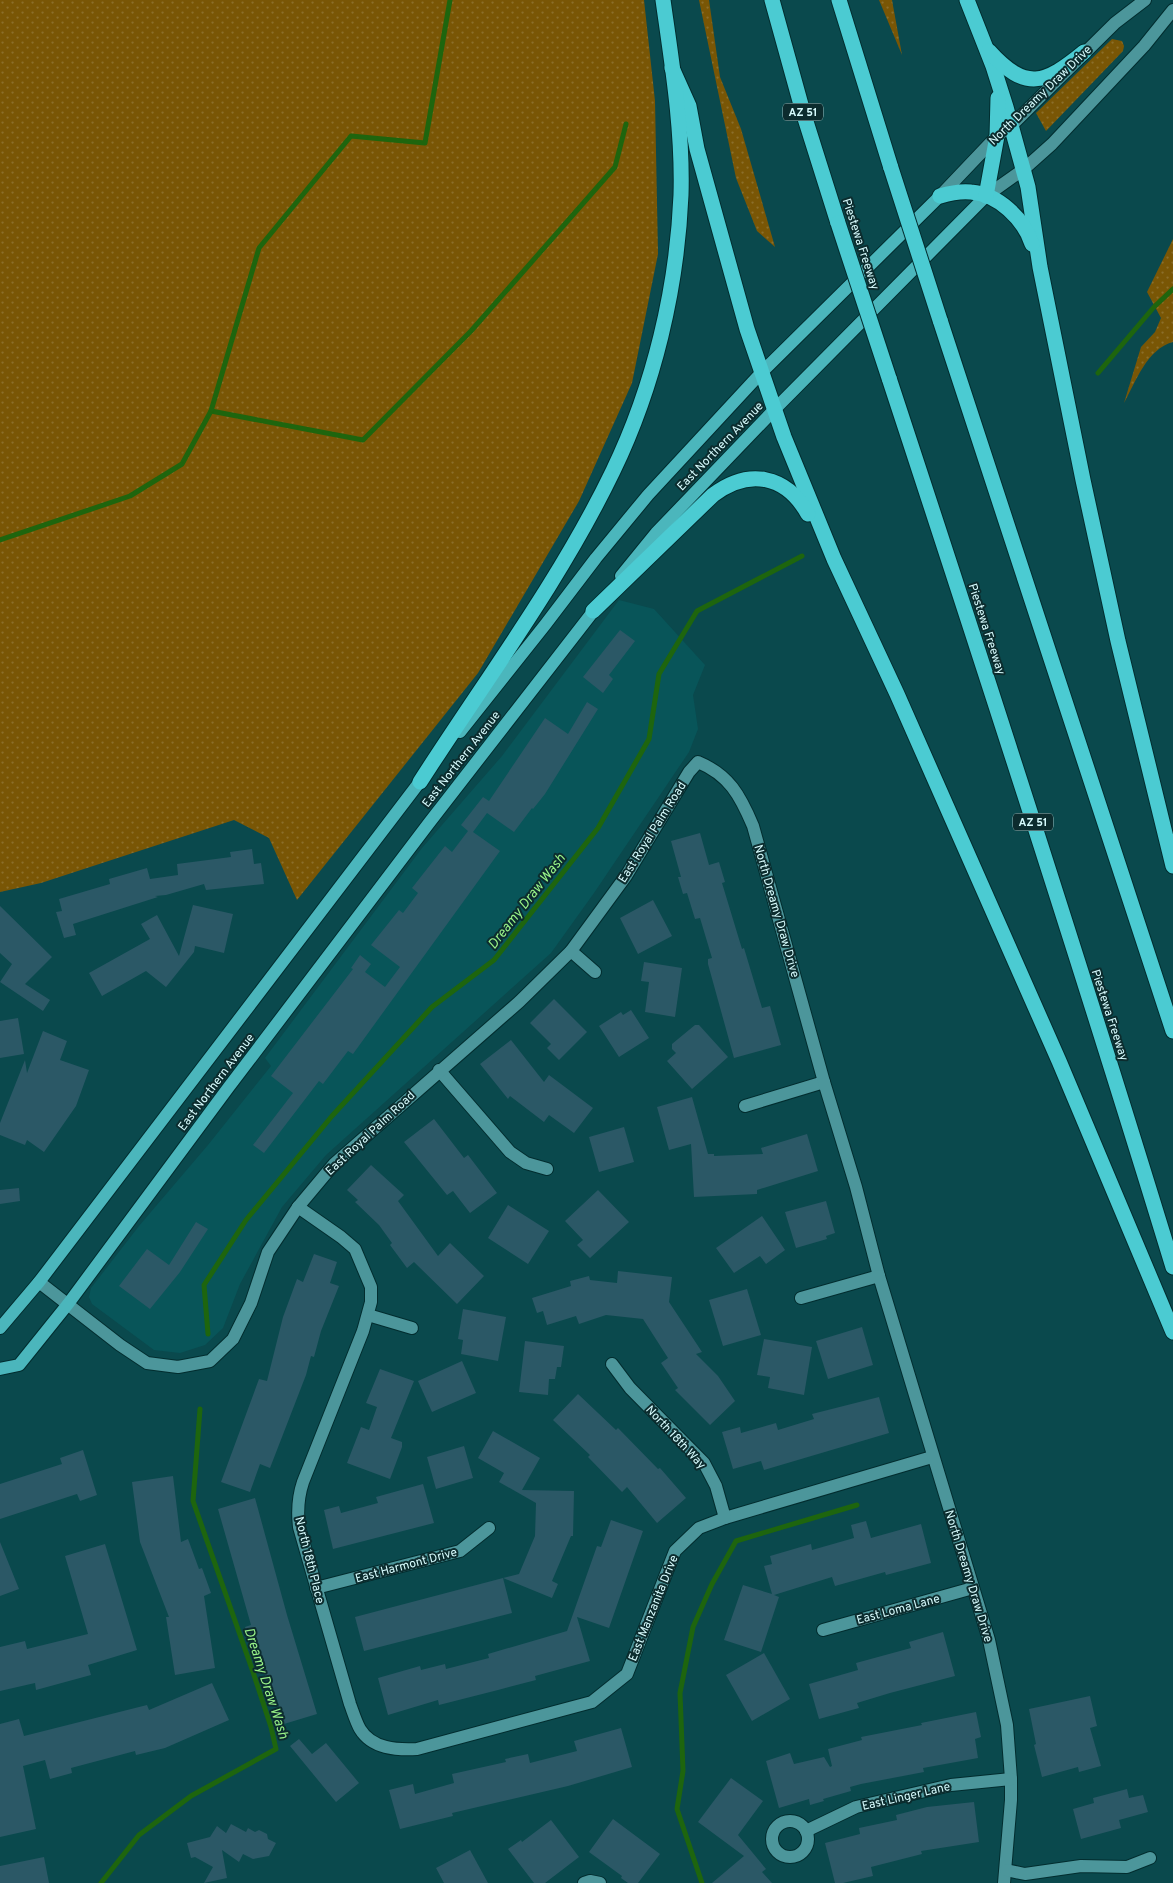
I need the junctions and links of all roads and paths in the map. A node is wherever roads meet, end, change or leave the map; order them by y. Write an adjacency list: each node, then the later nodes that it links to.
1 (663, 0): 10 (highway)
2 (772, 0): 32 (highway, Piestewa Freeway / AZ 51, bridge)
3 (839, 0): 26 (highway, bridge)
4 (967, 0): 7 (highway)
5 (1145, 0): 8 (street, North Dreamy Draw Drive)
6 (1173, 10): 13 (street)
7 (985, 46): 8 (highway); 9 (highway)
8 (1084, 52): 11 (street, North Dreamy Draw Drive)
9 (993, 66): 11 (highway); 12 (highway)
10 (672, 68): 17 (highway); 22 (highway)
11 (1012, 126): 12 (street, North Dreamy Draw Drive); 13 (highway)
12 (998, 136): 14 (street, North Dreamy Draw Drive); 15 (highway)
13 (1024, 169): 15 (street); 16 (highway)
14 (940, 196): 15 (highway); 17 (main road, East Northern Avenue)
15 (986, 196): 16 (highway); 18 (main road, East Northern Avenue)
16 (1042, 276): 23 (highway)
17 (761, 373): 18 (highway); 22 (main road, East Northern Avenue)
18 (774, 410): 19 (highway); 20 (main road, East Northern Avenue)
19 (834, 559): 20 (highway); 40 (highway)
20 (593, 611): 36 (main road, East Northern Avenue)
21 (698, 762): 24 (street, East Royal Palm Road); 28 (street, North Dreamy Draw Drive)
22 (420, 782): 34 (main road, East Northern Avenue)
23 (1173, 866)
24 (571, 951): 25 (street); 27 (street, East Royal Palm Road)
25 (595, 972)
26 (1173, 1031)
27 (439, 1070): 30 (street); 31 (street, East Royal Palm Road)
28 (824, 1082): 29 (street); 33 (street, North Dreamy Draw Drive)
29 (745, 1106)
30 (548, 1169)
31 (298, 1207): 36 (street, East Royal Palm Road); 37 (street, North 18th Place)
32 (1173, 1267)
33 (879, 1276): 35 (street); 43 (street, North Dreamy Draw Drive)
34 (39, 1282): 36 (street, East Royal Palm Road); 38 (main road, East Northern Avenue)
35 (800, 1298)
36 (68, 1304): 42 (main road, East Northern Avenue)
37 (368, 1315): 39 (street); 46 (street, North 18th Place)
38 (0, 1328)
39 (412, 1328)
40 (1173, 1332)
41 (612, 1364): 44 (street, North 18th Way)
42 (0, 1369)
43 (932, 1457): 44 (street, East Manzanita Drive); 47 (street, North Dreamy Draw Drive)
44 (725, 1518): 49 (street, East Manzanita Drive)
45 (489, 1528): 46 (street, East Harmont Drive)
46 (316, 1588): 49 (street, North 18th Place)
47 (973, 1588): 48 (street, East Loma Lane); 50 (street, North Dreamy Draw Drive)
48 (823, 1630)
49 (378, 1745)
50 (1011, 1779): 51 (street, East Linger Lane); 53 (street, North Dreamy Draw Drive)
51 (806, 1831)
52 (1150, 1858): 53 (street)
53 (1005, 1877)
54 (584, 1883): 55 (street)
55 (600, 1883)

